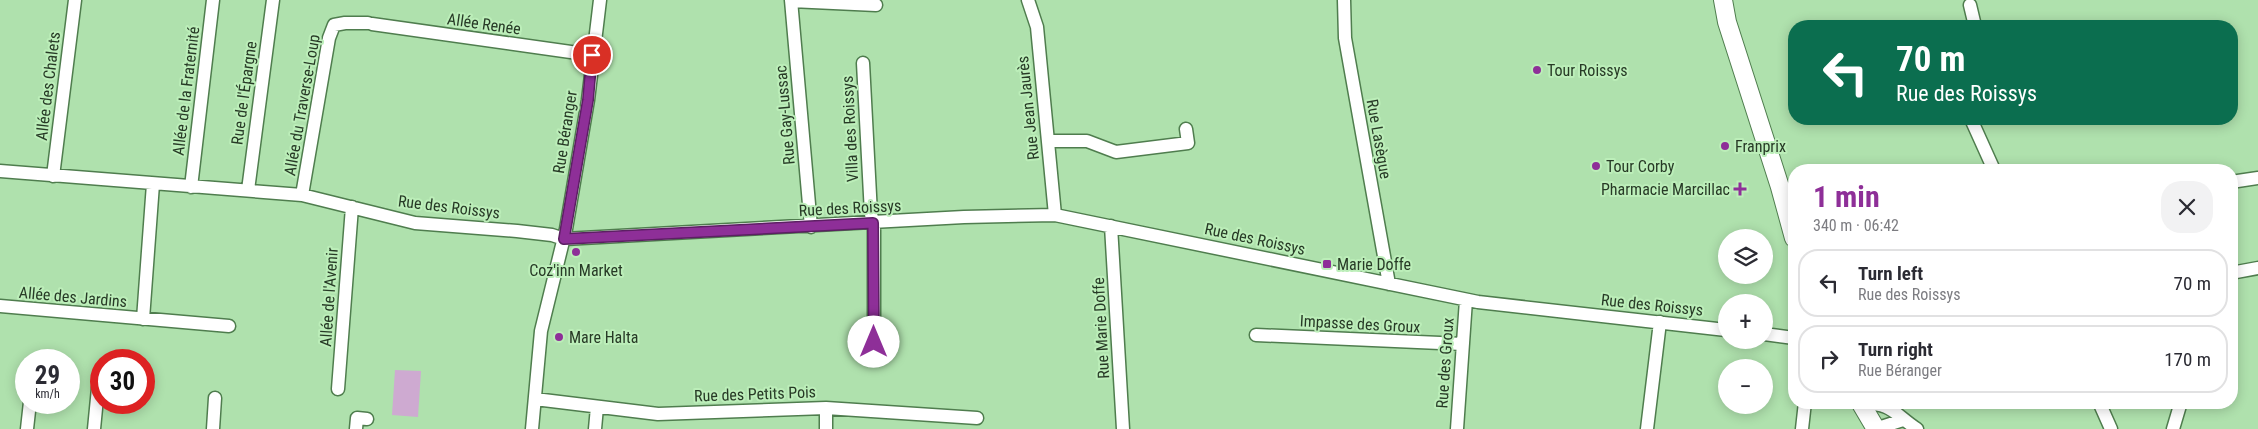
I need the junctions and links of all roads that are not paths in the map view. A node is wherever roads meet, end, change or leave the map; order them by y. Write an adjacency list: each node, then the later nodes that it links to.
1 (75, 0): 20 (street, Allée des Chalets)
2 (213, 0): 24 (street, Allée de la Fraternité)
3 (273, 0): 25 (street, Rue de l'Épargne)
4 (600, 0): 13 (street, Rue Béranger)
5 (1028, 0): 17 (street, Rue Jean Jaurès)
6 (1344, 0): 36 (street, Rue Lasègue)
7 (1723, 0): 29 (main road)
8 (791, 1): 9 (street); 32 (street, Rue Gay-Lussac)
9 (876, 5)
10 (1970, 5): 11 (street)
11 (1974, 20)
12 (370, 24): 13 (street, Allée Renée); 26 (street, Allée du Traverse-Loup)
13 (592, 55): 33 (street, Rue Béranger)
14 (862, 63): 30 (street, Villa des Roissys)
15 (1974, 125): 18 (street)
16 (1186, 129): 17 (street)
17 (1048, 142): 28 (street, Rue Jean Jaurès)
18 (1991, 164)
19 (0, 171): 20 (street, Rue des Roissys)
20 (53, 176): 23 (street, Rue des Roissys)
21 (2258, 178): 22 (street)
22 (2238, 181)
23 (153, 184): 24 (street, Rue des Roissys); 39 (street, Allée des Jardins)
24 (191, 187): 25 (street, Rue des Roissys)
25 (248, 190): 26 (street, Rue des Roissys)
26 (302, 195): 27 (street, Rue des Roissys)
27 (352, 207): 33 (street, Rue des Roissys); 48 (street, Allée de l'Avenir)
28 (1056, 214): 30 (street, Rue des Roissys); 31 (street, Rue des Roissys)
29 (1788, 216)
30 (873, 223): 32 (street, Rue des Roissys); 46 (street, Villa des Roissys)
31 (1111, 226): 36 (street, Rue des Roissys); 70 (street, Rue Marie Doffe)
32 (811, 227): 33 (street, Rue des Roissys)
33 (564, 239): 50 (street, Rue Béranger)
34 (2258, 268): 35 (street)
35 (2238, 272)
36 (1389, 284): 37 (street, Rue des Roissys)
37 (1466, 300): 40 (street, Rue des Roissys); 47 (street, Rue des Groux)
38 (0, 306): 39 (street, Allée des Jardins)
39 (143, 319): 41 (street, Allée des Jardins)
40 (1660, 322): 42 (street, Rue des Roissys); 72 (street)
41 (229, 326)
42 (1718, 329)
43 (1256, 335): 47 (street, Impasse des Groux)
44 (1773, 335): 45 (street)
45 (1788, 337)
46 (874, 342)
47 (1463, 344): 71 (street, Rue des Groux)
48 (338, 389)
49 (215, 398): 65 (street)
50 (534, 399): 51 (street, Rue des Petits Pois); 67 (street, Rue Béranger)
51 (597, 406): 52 (street, Rue des Petits Pois); 68 (street)
52 (826, 408): 62 (street, Rue des Petits Pois); 69 (street)
53 (1804, 409): 73 (street)
54 (1864, 409): 74 (main road)
55 (1893, 409): 61 (street)
56 (2102, 409): 76 (street)
57 (2179, 409): 77 (street)
58 (29, 414): 63 (street)
59 (95, 414): 64 (street)
60 (367, 419): 66 (street)
61 (1903, 420): 74 (street); 75 (street)
62 (977, 424)
63 (27, 429)
64 (94, 429)
65 (212, 429)
66 (356, 429)
67 (532, 429)
68 (595, 429)
69 (826, 429)
70 (1123, 429)
71 (1457, 429)
72 (1647, 429)
73 (1802, 429)
74 (1876, 429)
75 (1917, 429)
76 (2111, 429)
77 (2173, 429)

